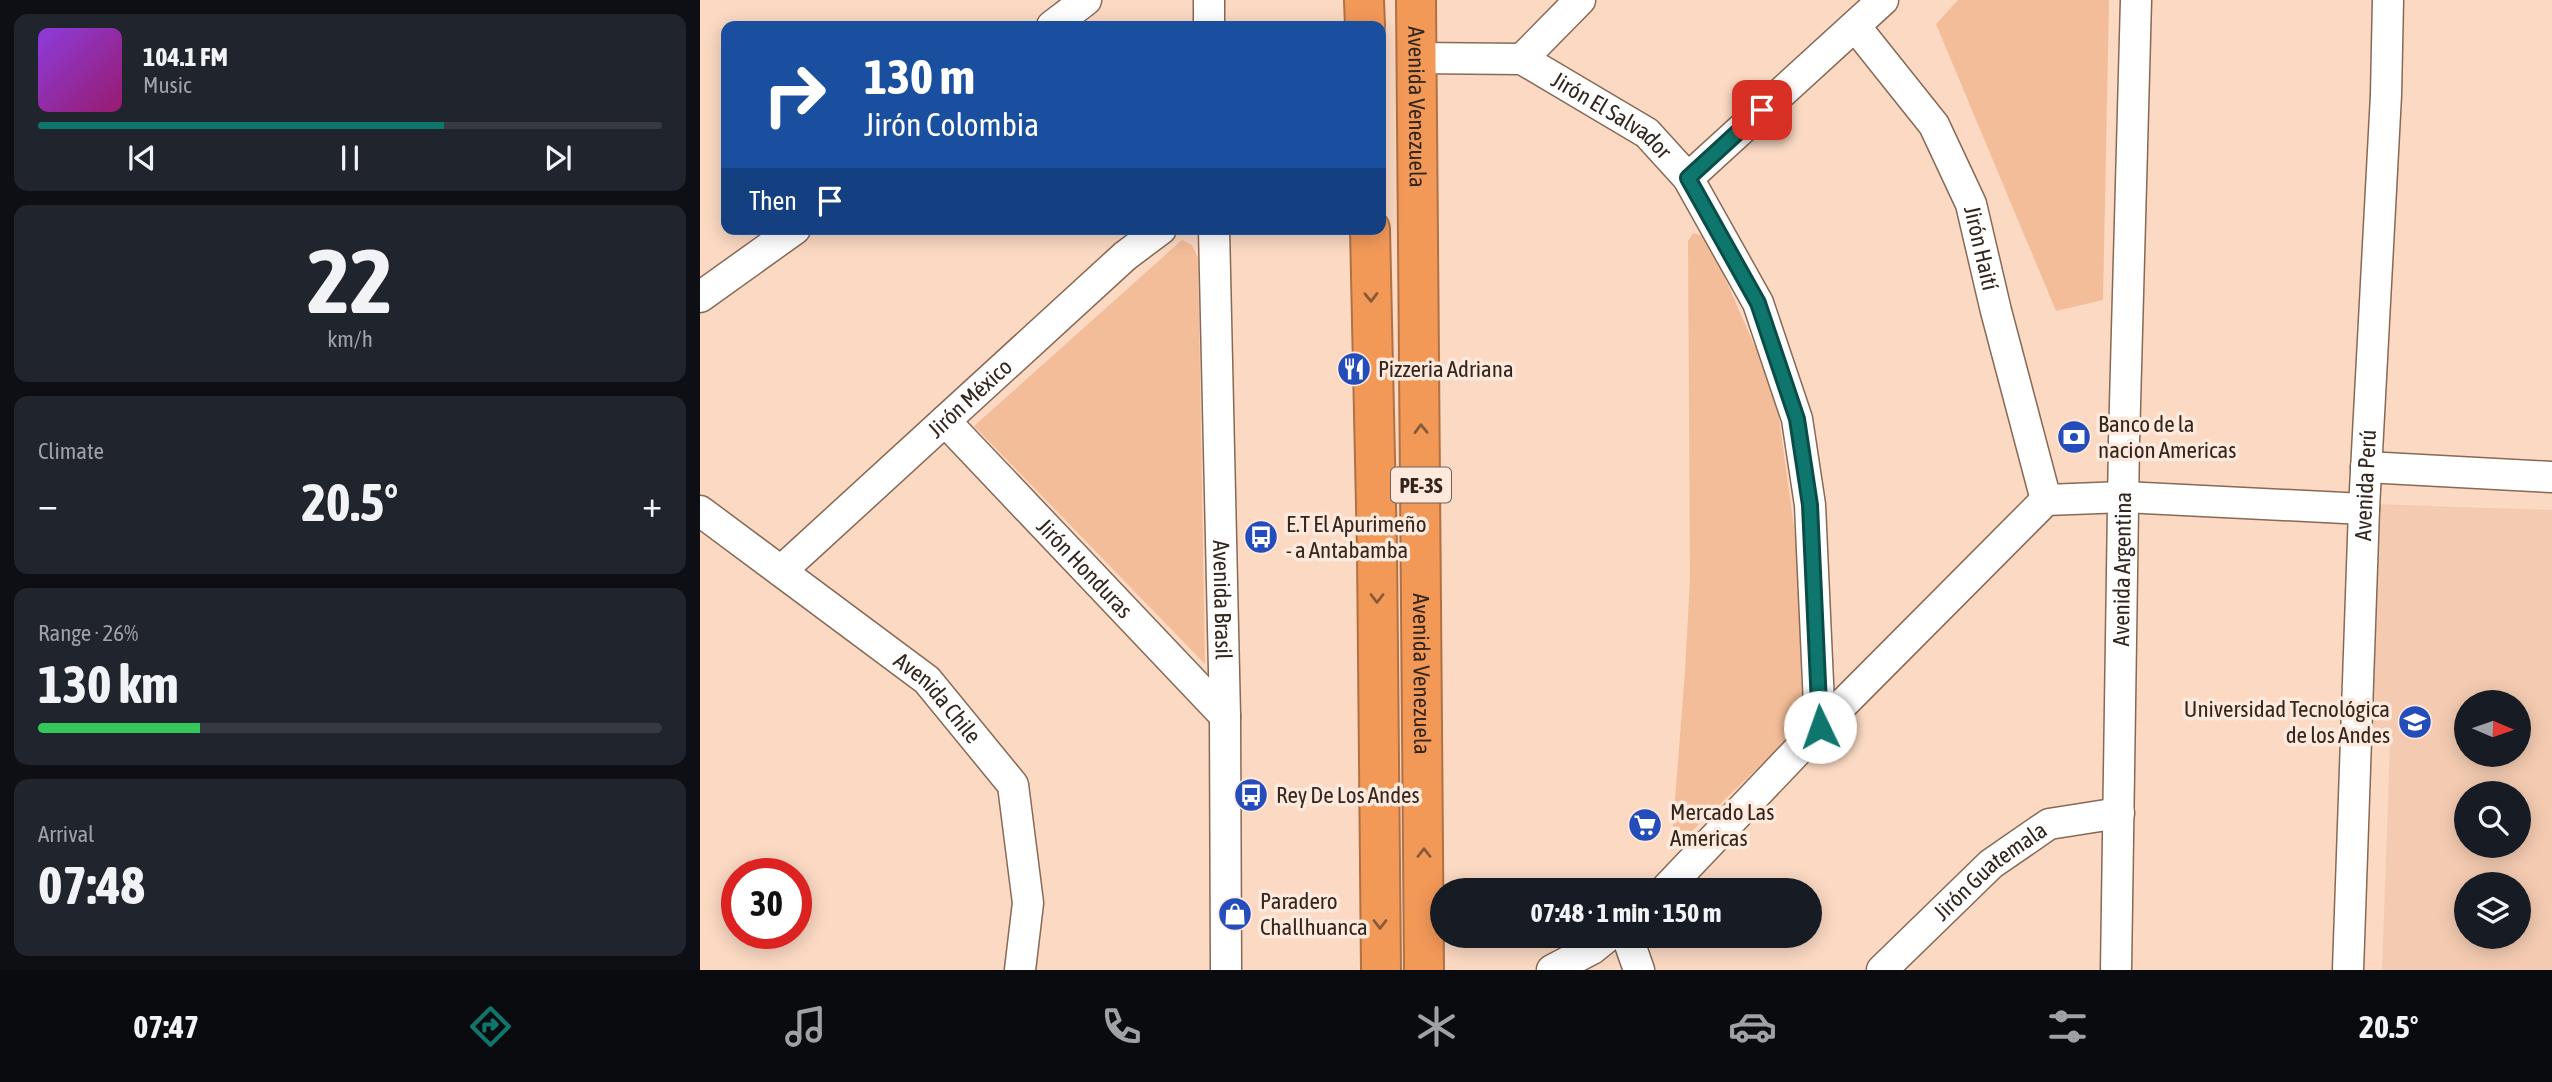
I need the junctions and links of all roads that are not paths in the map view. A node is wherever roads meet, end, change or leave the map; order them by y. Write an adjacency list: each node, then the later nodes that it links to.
1 (1086, 0): 9 (street)
2 (1209, 0): 10 (street)
3 (1364, 0): 11 (highway)
4 (1416, 0): 13 (highway, Avenida Venezuela / PE-3S)
5 (1580, 0): 14 (street)
6 (1883, 0): 12 (street)
7 (2136, 0): 24 (street, Avenida Argentina)
8 (2388, 0): 22 (street, Avenida Perú)
9 (1059, 21)
10 (1209, 21)
11 (1365, 21)
12 (1855, 26): 15 (street); 25 (street, Jirón Haití)
13 (1416, 58): 14 (street); 38 (highway, Avenida Venezuela / PE-3S, one-way to 13)
14 (1522, 59): 15 (street, Jirón El Salvador)
15 (1688, 178): 30 (street, Jirón El Salvador)
16 (787, 235): 20 (street)
17 (1153, 235): 21 (street, Jirón México)
18 (1214, 235): 29 (street, Avenida Brasil)
19 (1370, 235): 37 (highway, Avenida Venezuela / PE-3S, one-way to 37)
20 (700, 298)
21 (945, 421): 28 (street, Jirón México); 29 (street, Jirón Honduras)
22 (2366, 467): 23 (street); 26 (street, Avenida Perú)
23 (2552, 477)
24 (2123, 497): 25 (street); 26 (street); 31 (street, Avenida Argentina)
25 (2046, 500): 30 (street)
26 (2364, 509): 43 (street, Avenida Perú)
27 (700, 511): 28 (street, Avenida Chile)
28 (781, 572): 35 (street, Avenida Chile)
29 (1225, 716): 36 (street, Avenida Brasil)
30 (1820, 727): 32 (street)
31 (2119, 813): 41 (street, Jirón Guatemala); 42 (street, Avenida Argentina)
32 (1676, 878)
33 (1592, 948): 39 (street)
34 (1631, 948): 40 (street)
35 (1020, 970)
36 (1226, 970)
37 (1381, 970)
38 (1424, 970)
39 (1552, 970)
40 (1639, 970)
41 (1882, 970)
42 (2116, 970)
43 (2348, 970)

